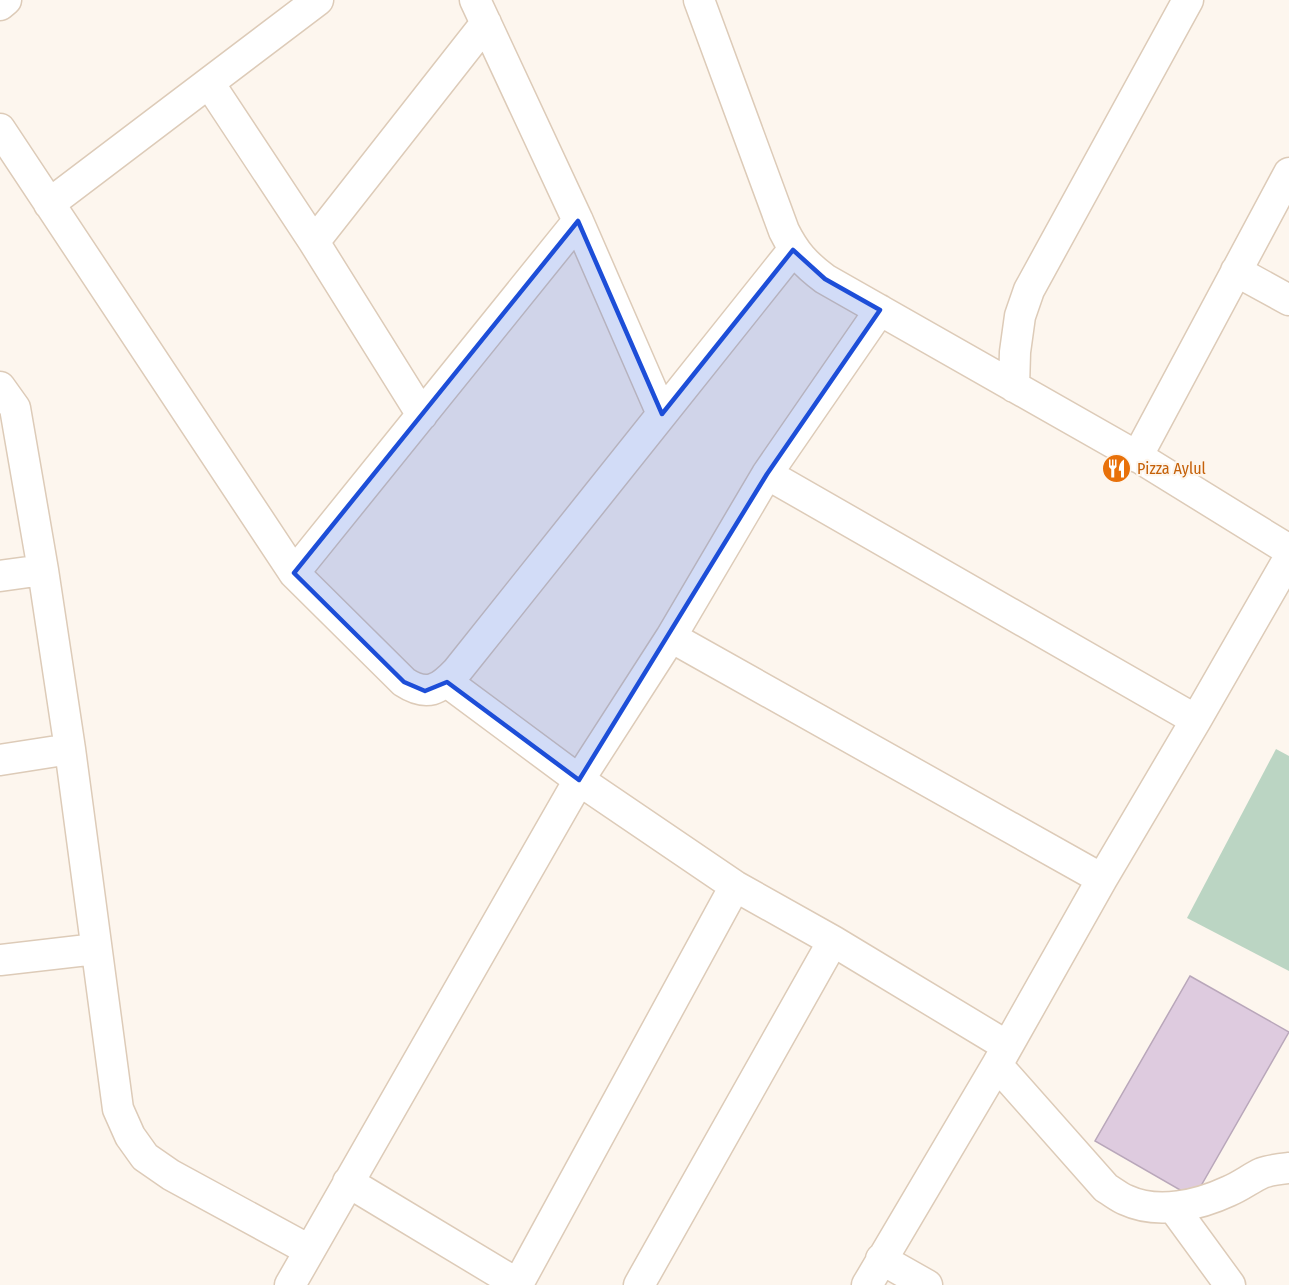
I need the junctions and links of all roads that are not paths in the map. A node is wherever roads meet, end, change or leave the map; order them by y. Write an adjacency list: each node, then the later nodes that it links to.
1 (6, 0): 5 (street)
2 (318, 0): 7 (street)
3 (699, 0): 13 (street)
4 (1188, 0): 18 (street)
5 (0, 5)
6 (481, 11): 11 (street); 12 (street)
7 (209, 83): 10 (street); 12 (street)
8 (0, 129): 10 (street)
9 (1289, 173): 14 (street)
10 (50, 204): 26 (street)
11 (578, 221): 19 (street); 20 (street)
12 (314, 242): 20 (street)
13 (794, 249): 16 (street); 19 (street)
14 (1236, 271): 15 (street); 21 (street)
15 (1289, 300)
16 (880, 310): 18 (street); 22 (street)
17 (0, 387): 25 (street)
18 (1014, 387): 21 (street)
19 (662, 414): 29 (street)
20 (422, 415): 26 (street)
21 (1137, 457): 23 (street)
22 (767, 474): 28 (street); 30 (street)
23 (1289, 550)
24 (1289, 558): 30 (street)
25 (43, 570): 27 (street); 31 (street)
26 (294, 573): 29 (street)
27 (0, 576)
28 (671, 637): 33 (street); 34 (street)
29 (447, 681): 33 (street)
30 (1196, 720): 34 (street)
31 (69, 749): 32 (street); 37 (street)
32 (0, 760)
33 (579, 780): 35 (street); 41 (street)
34 (1102, 879): 39 (street)
35 (735, 886): 36 (street); 46 (street)
36 (832, 942): 39 (street); 47 (street)
37 (96, 949): 38 (street); 43 (street)
38 (0, 960)
39 (1002, 1056): 42 (street); 44 (street)
40 (1289, 1168): 42 (street)
41 (348, 1182): 43 (street); 46 (street)
42 (1173, 1207): 49 (street)
43 (309, 1250): 45 (street)
44 (874, 1272): 48 (street)
45 (290, 1285)
46 (519, 1285)
47 (639, 1285)
48 (927, 1285)
49 (1230, 1285)

